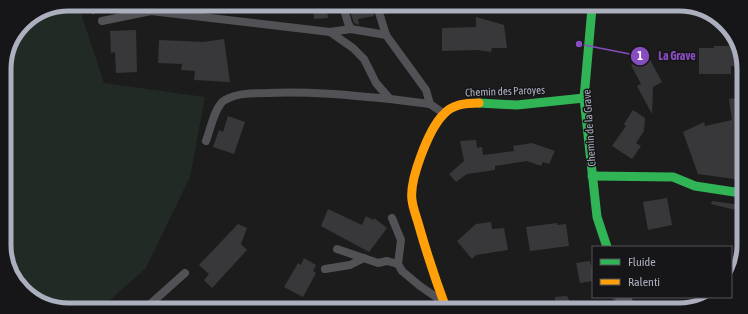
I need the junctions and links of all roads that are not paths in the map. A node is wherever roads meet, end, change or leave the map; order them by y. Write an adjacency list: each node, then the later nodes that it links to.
1 (344, 11): 5 (lane)
2 (379, 11): 7 (lane)
3 (592, 11): 8 (street, Chemin de la Grave)
4 (102, 21): 6 (lane)
5 (351, 29): 6 (lane); 7 (lane)
6 (330, 32): 9 (lane)
7 (386, 35): 10 (lane)
8 (584, 98): 11 (street, Chemin des Paroyes); 13 (street, Chemin de la Grave)
9 (390, 99): 10 (lane); 12 (lane)
10 (430, 104): 11 (lane)
11 (443, 114): 24 (street, Chemin des Paroyes)
12 (206, 141)
13 (592, 176): 14 (street); 16 (street, Chemin de la Grave)
14 (737, 192)
15 (392, 218): 19 (lane)
16 (606, 246)
17 (337, 249): 18 (lane)
18 (364, 258): 19 (lane); 20 (lane)
19 (398, 264): 23 (lane)
20 (325, 269)
21 (185, 273): 22 (lane)
22 (151, 303)
23 (443, 303)
24 (444, 303)

